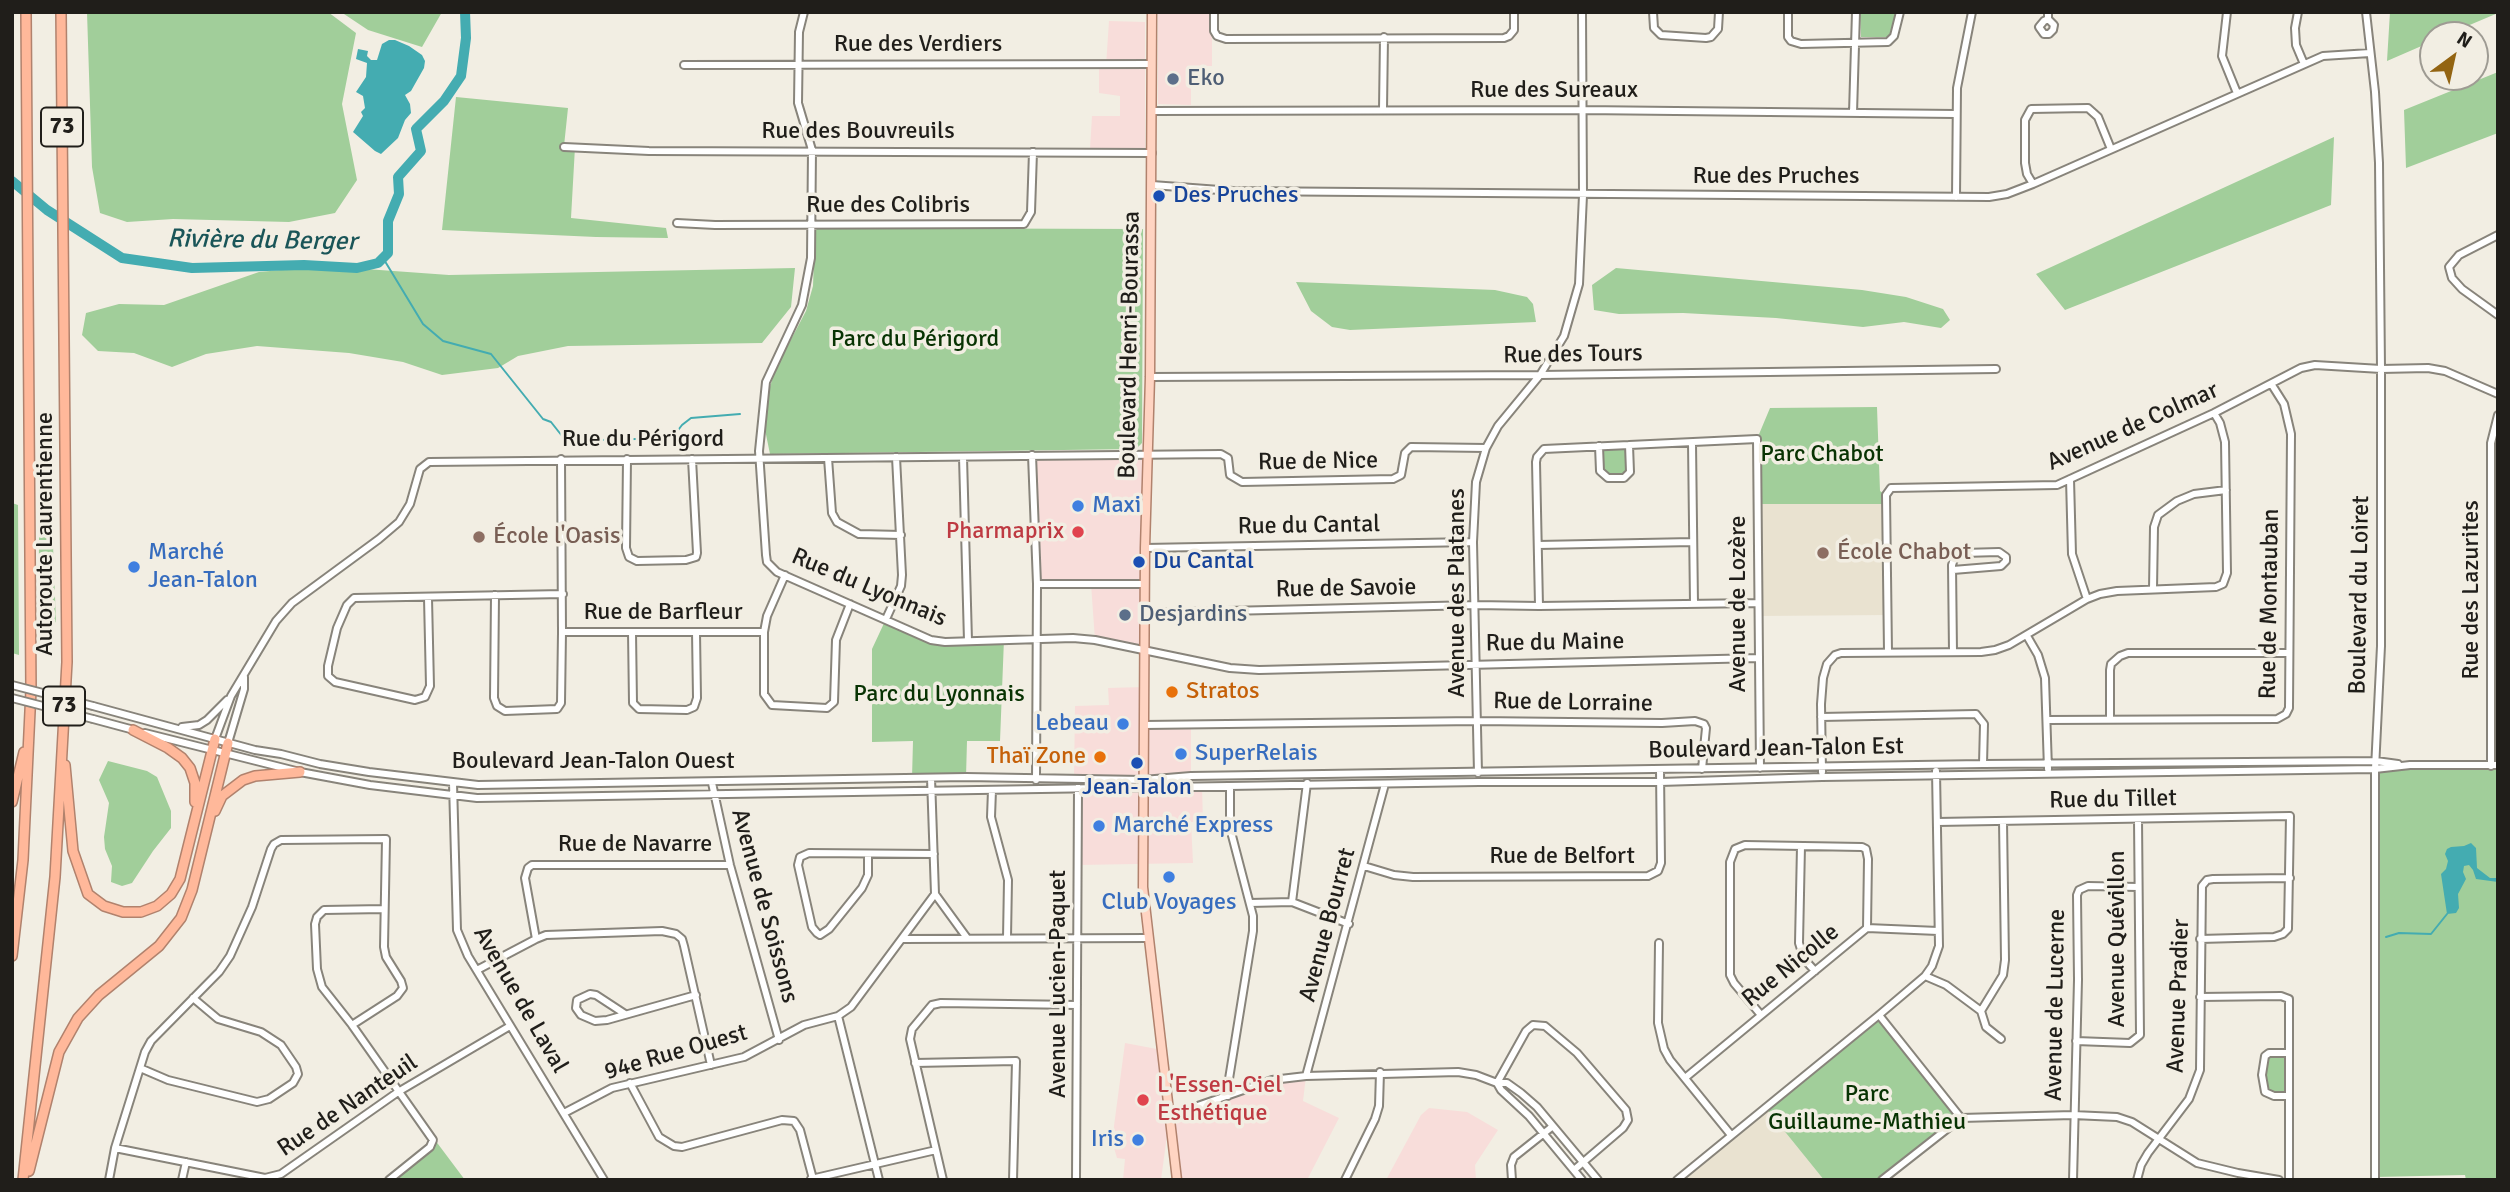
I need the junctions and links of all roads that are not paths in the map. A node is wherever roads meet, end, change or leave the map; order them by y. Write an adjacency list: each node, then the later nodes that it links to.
1 (26, 12): 111 (highway, Autoroute Laurentienne / 73)
2 (61, 12): 113 (highway, Autoroute Laurentienne / 73)
3 (804, 12): 20 (street, Rue du Lyonnais)
4 (1152, 12): 21 (main road, Boulevard Henri-Bourassa)
5 (1214, 12): 17 (street)
6 (1514, 12): 17 (street)
7 (1582, 12): 26 (street, Avenue des Platanes)
8 (1653, 12): 9 (street)
9 (1718, 12)
10 (1788, 12): 18 (street)
11 (1856, 12): 18 (street)
12 (1900, 12): 18 (street)
13 (1972, 12): 29 (street)
14 (2227, 12): 24 (street)
15 (2298, 12): 22 (street)
16 (2365, 12): 19 (street, Boulevard du Loiret)
17 (1384, 37): 25 (street)
18 (1856, 44): 28 (street)
19 (2370, 53): 22 (street, Rue des Pruches); 44 (street, Boulevard du Loiret)
20 (799, 64): 21 (street, Rue des Verdiers); 23 (street, Rue des Verdiers); 32 (street, Rue du Lyonnais)
21 (1152, 64): 27 (main road, Boulevard Henri-Bourassa)
22 (2304, 64): 24 (street, Rue des Pruches)
23 (684, 65)
24 (2238, 93): 31 (street, Rue des Pruches)
25 (1383, 109): 26 (street, Rue des Sureaux); 27 (street, Rue des Sureaux)
26 (1582, 110): 28 (street, Rue des Sureaux); 37 (street, Avenue des Platanes)
27 (1152, 111): 34 (main road, Boulevard Henri-Bourassa)
28 (1853, 113): 29 (street, Rue des Sureaux)
29 (1956, 114): 38 (street)
30 (564, 147): 32 (street, Rue des Bouvreuils)
31 (2111, 149): 35 (street, Rue des Pruches); 35 (street)
32 (813, 150): 33 (street, Rue des Bouvreuils); 40 (street, Rue du Lyonnais)
33 (1032, 152): 34 (street, Rue des Bouvreuils); 40 (street, Rue des Colibris)
34 (1152, 153): 36 (main road, Boulevard Henri-Bourassa)
35 (2033, 184): 38 (street, Rue des Pruches)
36 (1152, 185): 37 (street, Rue des Pruches); 46 (main road, Boulevard Henri-Bourassa)
37 (1583, 195): 38 (street, Rue des Pruches); 45 (street, Avenue des Platanes)
38 (1956, 197)
39 (677, 223): 40 (street, Rue des Colibris)
40 (810, 225): 63 (street, Rue du Lyonnais)
41 (2498, 235): 42 (street)
42 (2498, 315)
43 (1996, 369): 45 (street, Rue des Tours)
44 (2381, 369): 47 (street, Avenue de Colmar); 48 (street, Avenue de Colmar); 118 (street, Boulevard du Loiret)
45 (1539, 375): 46 (street, Rue des Tours); 54 (street, Avenue des Platanes)
46 (1150, 377): 55 (main road, Boulevard Henri-Bourassa)
47 (2272, 384): 49 (street, Avenue de Colmar); 97 (street, Rue de Montauban)
48 (2498, 394)
49 (2214, 413): 64 (street, Avenue de Colmar); 65 (street)
50 (2498, 415): 101 (street, Rue des Lazurites)
51 (1692, 443): 52 (street); 68 (street); 80 (street, Avenue de Lozère)
52 (1629, 445): 53 (street); 53 (street)
53 (1599, 446): 69 (street)
54 (1486, 448): 55 (street, Rue de Nice); 67 (street, Avenue des Platanes)
55 (1149, 454): 56 (street, Rue du Périgord); 70 (main road, Boulevard Henri-Bourassa)
56 (1032, 456): 58 (street, Rue du Périgord); 73 (street)
57 (896, 457): 58 (street, Rue du Périgord); 59 (street, Rue du Périgord); 66 (street)
58 (963, 457): 93 (street)
59 (828, 458): 63 (street, Rue du Périgord); 66 (street)
60 (561, 459): 61 (street, Rue du Périgord); 76 (street); 100 (street, Rue du Périgord)
61 (627, 459): 62 (street, Rue du Périgord); 62 (street)
62 (692, 459): 63 (street, Rue du Périgord)
63 (759, 459): 72 (street, Rue du Lyonnais)
64 (2070, 479): 79 (street); 95 (street, Avenue de Colmar)
65 (2226, 489): 75 (street); 75 (street)
66 (901, 535): 86 (street)
67 (1473, 542): 70 (street, Rue du Cantal); 82 (street, Avenue des Platanes)
68 (1693, 542): 69 (street); 83 (street)
69 (1538, 545): 84 (street)
70 (1145, 548): 74 (main road, Boulevard Henri-Bourassa)
71 (1953, 570): 71 (street); 96 (street)
72 (785, 575): 81 (street, Rue du Lyonnais); 90 (street)
73 (1037, 584): 74 (street); 92 (street)
74 (1145, 584): 85 (main road, Boulevard Henri-Bourassa)
75 (2153, 589): 79 (street)
76 (563, 594): 77 (street); 87 (street)
77 (495, 596): 78 (street); 87 (street)
78 (428, 598): 78 (street)
79 (2087, 599): 91 (street)
80 (1758, 603): 83 (street, Rue de Savoie); 98 (street, Avenue de Lozère)
81 (850, 604): 86 (street, Rue du Lyonnais); 90 (street)
82 (1475, 604): 84 (street, Rue de Savoie); 85 (street, Rue de Savoie); 99 (street, Avenue des Platanes)
83 (1694, 604): 84 (street, Rue de Savoie)
84 (1539, 606)
85 (1145, 613): 94 (main road, Boulevard Henri-Bourassa)
86 (886, 619): 93 (street, Rue du Lyonnais)
87 (562, 632): 88 (street, Rue de Barfleur)
88 (632, 632): 89 (street, Rue de Barfleur); 89 (street)
89 (696, 632): 90 (street, Rue de Barfleur)
90 (764, 632)
91 (2027, 636): 96 (street); 107 (street)
92 (1037, 639): 93 (street, Rue du Lyonnais); 94 (street, Rue du Lyonnais); 136 (street)
93 (968, 641)
94 (1144, 650): 99 (street, Rue du Maine); 109 (main road, Boulevard Henri-Bourassa)
95 (1888, 652): 96 (street); 105 (street)
96 (1953, 652)
97 (2288, 653): 106 (street); 106 (street, Rue de Montauban)
98 (1759, 658): 99 (street, Rue du Maine); 124 (street, Avenue de Lozère)
99 (1476, 664): 108 (street, Avenue des Platanes)
100 (244, 675): 103 (street, Rue du Périgord); 115 (street, Rue du Périgord)
101 (2494, 684): 122 (street, Rue des Lazurites)
102 (12, 685): 110 (street, Boulevard Jean-Talon Ouest, bridge)
103 (231, 696): 110 (street); 114 (street, Rue du Périgord)
104 (12, 698): 112 (street, Boulevard Jean-Talon Ouest, bridge)
105 (1821, 717): 119 (street); 125 (street)
106 (2110, 719): 107 (street, Rue de Montauban)
107 (2048, 720): 120 (street)
108 (1477, 721): 109 (street, Rue de Lorraine); 126 (street, Rue de Lorraine); 130 (street, Avenue des Platanes)
109 (1144, 725): 141 (main road, Boulevard Henri-Bourassa)
110 (178, 728): 114 (street, Boulevard Jean-Talon Ouest)
111 (29, 730): 150 (highway); 178 (highway, Autoroute Laurentienne / 73)
112 (133, 730): 116 (street, Boulevard Jean-Talon Ouest); 151 (highway)
113 (62, 739): 151 (highway); 224 (highway, Autoroute Laurentienne / 73)
114 (215, 739): 115 (street, Boulevard Jean-Talon Ouest); 116 (highway)
115 (228, 743): 117 (highway); 139 (street, Boulevard Jean-Talon Ouest)
116 (213, 750): 117 (street, Boulevard Jean-Talon Ouest); 151 (highway)
117 (225, 753): 129 (street, Boulevard Jean-Talon Ouest); 155 (highway)
118 (2376, 761): 120 (street, Boulevard Jean-Talon Est); 121 (street, Boulevard Jean-Talon Est); 127 (street, Boulevard du Loiret)
119 (1983, 764): 120 (street, Boulevard Jean-Talon Est); 123 (street, Boulevard Jean-Talon Est)
120 (2048, 765): 132 (street)
121 (2410, 765): 122 (street, Boulevard Jean-Talon Est); 127 (street, Boulevard Jean-Talon Est)
122 (2495, 765)
123 (1936, 766): 125 (street, Boulevard Jean-Talon Est); 133 (street)
124 (1760, 768): 125 (street, Boulevard Jean-Talon Est); 126 (street, Boulevard Jean-Talon Est)
125 (1822, 768): 134 (street)
126 (1702, 769): 128 (street, Boulevard Jean-Talon Est)
127 (2375, 769): 132 (street, Boulevard Jean-Talon Est); 243 (street, Boulevard du Loiret)
128 (1660, 770): 130 (street, Boulevard Jean-Talon Est); 138 (street, Rue de Belfort)
129 (300, 772): 149 (street, Boulevard Jean-Talon Ouest); 155 (highway)
130 (1478, 772): 131 (street, Boulevard Jean-Talon Est); 137 (street, Avenue des Platanes)
131 (1308, 774): 141 (street, Boulevard Jean-Talon Est); 143 (street)
132 (2048, 774): 133 (street, Boulevard Jean-Talon Est)
133 (1936, 776): 134 (street, Boulevard Jean-Talon Est); 154 (street)
134 (1822, 777): 138 (street, Boulevard Jean-Talon Est)
135 (931, 778): 136 (street, Boulevard Jean-Talon Ouest); 140 (street, Boulevard Jean-Talon Ouest); 147 (street)
136 (1036, 780): 141 (street, Boulevard Jean-Talon Ouest)
137 (1479, 782): 138 (street, Boulevard Jean-Talon Est); 142 (street, Boulevard Jean-Talon Est)
138 (1660, 782): 160 (street, Rue de Belfort)
139 (453, 783): 140 (street, Boulevard Jean-Talon Ouest); 149 (street, Avenue de Laval)
140 (712, 783): 148 (street, Avenue de Soissons)
141 (1143, 784): 144 (street, Boulevard Jean-Talon Est); 145 (street, Boulevard Jean-Talon Ouest); 172 (main road, Boulevard Henri-Bourassa)
142 (1385, 784): 143 (street, Boulevard Jean-Talon Est); 160 (street, Avenue Bourret)
143 (1307, 785): 144 (street, Boulevard Jean-Talon Est); 164 (street)
144 (1230, 787): 165 (street)
145 (1078, 788): 146 (street, Boulevard Jean-Talon Ouest); 176 (street, Avenue Lucien-Paquet)
146 (992, 790): 147 (street, Boulevard Jean-Talon Ouest); 171 (street)
147 (932, 791): 148 (street, Boulevard Jean-Talon Ouest); 158 (street)
148 (715, 794): 149 (street, Boulevard Jean-Talon Ouest); 159 (street, Avenue de Soissons)
149 (453, 796): 179 (street, Avenue de Laval)
150 (12, 802)
151 (194, 818)
152 (2138, 819): 153 (street, Rue du Tillet); 161 (street, Rue du Tillet); 162 (street, Avenue Quévillon)
153 (2003, 821): 154 (street, Rue du Tillet); 186 (street)
154 (1937, 822): 169 (street)
155 (206, 832): 224 (highway)
156 (1801, 845): 168 (street); 180 (street); 190 (street)
157 (868, 854): 157 (street); 158 (street)
158 (934, 854): 163 (street)
159 (730, 865): 173 (street, Rue de Navarre); 194 (street, Avenue de Soissons)
160 (1364, 866): 167 (street, Avenue Bourret)
161 (2290, 878): 175 (street); 175 (street, Avenue Pradier)
162 (2138, 887): 195 (street, Avenue de Lucerne); 195 (street, Avenue Quévillon)
163 (935, 894): 170 (street); 174 (street)
164 (1292, 902): 165 (street); 167 (street)
165 (1250, 903): 206 (street)
166 (384, 909): 184 (street); 191 (street); 191 (street)
167 (1349, 924): 201 (street, Avenue Bourret)
168 (1867, 928): 169 (street, Rue Nicolle); 180 (street, Rue Nicolle)
169 (1938, 931): 181 (street)
170 (967, 938): 171 (street); 174 (street)
171 (1007, 938): 176 (street)
172 (1148, 938): 176 (street); 209 (main road, Boulevard Henri-Bourassa)
173 (536, 939): 179 (street); 182 (street)
174 (902, 939): 189 (street)
175 (2200, 939): 183 (street, Avenue Pradier)
176 (1079, 940): 185 (street, Avenue Lucien-Paquet)
177 (1659, 943): 202 (street)
178 (12, 956)
179 (477, 970): 192 (street, Avenue de Laval)
180 (1815, 971): 190 (street, Rue Nicolle)
181 (1925, 975): 186 (street); 188 (street)
182 (696, 995): 187 (street); 198 (street)
183 (2200, 997): 196 (street); 215 (street, Avenue Pradier)
184 (193, 998): 199 (street); 199 (street)
185 (1077, 1005): 197 (street); 232 (street, Avenue Lucien-Paquet)
186 (1981, 1011): 193 (street)
187 (625, 1014): 187 (street)
188 (1879, 1015): 211 (street); 214 (street)
189 (838, 1016): 194 (street, 94e Rue Ouest); 220 (street)
190 (1761, 1016): 202 (street, Rue Nicolle)
191 (352, 1025): 205 (street)
192 (510, 1026): 205 (street, Rue de Nanteuil); 208 (street, Avenue de Laval)
193 (2001, 1039)
194 (779, 1040): 198 (street, 94e Rue Ouest)
195 (2076, 1041): 210 (street, Avenue de Lucerne)
196 (2290, 1053): 207 (street); 207 (street)
197 (915, 1063): 217 (street); 231 (street)
198 (711, 1065): 203 (street, 94e Rue Ouest)
199 (140, 1068): 216 (street)
200 (1380, 1072): 201 (street); 204 (street); 233 (street)
201 (1306, 1076): 206 (street)
202 (1685, 1078): 214 (street)
203 (631, 1083): 208 (street, 94e Rue Ouest); 222 (street)
204 (1497, 1083): 212 (street); 213 (street); 219 (street)
205 (398, 1092): 218 (street, Rue de Nanteuil); 227 (street)
206 (1228, 1096): 209 (street)
207 (2289, 1096): 242 (street)
208 (564, 1113): 228 (street, Avenue de Laval)
209 (1169, 1115): 223 (main road, Boulevard Henri-Bourassa)
210 (2073, 1115): 211 (street); 215 (street); 239 (street, Avenue de Lucerne)
211 (1961, 1118): 238 (street)
212 (1553, 1126): 213 (street); 219 (street)
213 (1544, 1134): 221 (street); 234 (street)
214 (1731, 1135): 237 (street)
215 (2158, 1140): 240 (street, Avenue Pradier); 241 (street)
216 (115, 1147): 218 (street, Rue de Nanteuil); 225 (street)
217 (936, 1150): 220 (street); 230 (street)
218 (186, 1162): 226 (street)
219 (1583, 1162): 221 (street); 236 (street)
220 (875, 1165): 222 (street); 229 (street)
221 (1574, 1170): 235 (street)
222 (811, 1179)
223 (1175, 1179)
224 (25, 1180)
225 (108, 1180)
226 (182, 1180)
227 (389, 1180)
228 (604, 1180)
229 (879, 1180)
230 (943, 1180)
231 (1013, 1180)
232 (1076, 1180)
233 (1345, 1180)
234 (1512, 1180)
235 (1582, 1180)
236 (1598, 1180)
237 (1677, 1180)
238 (1882, 1180)
239 (2073, 1180)
240 (2137, 1180)
241 (2279, 1180)
242 (2288, 1180)
243 (2375, 1180)

